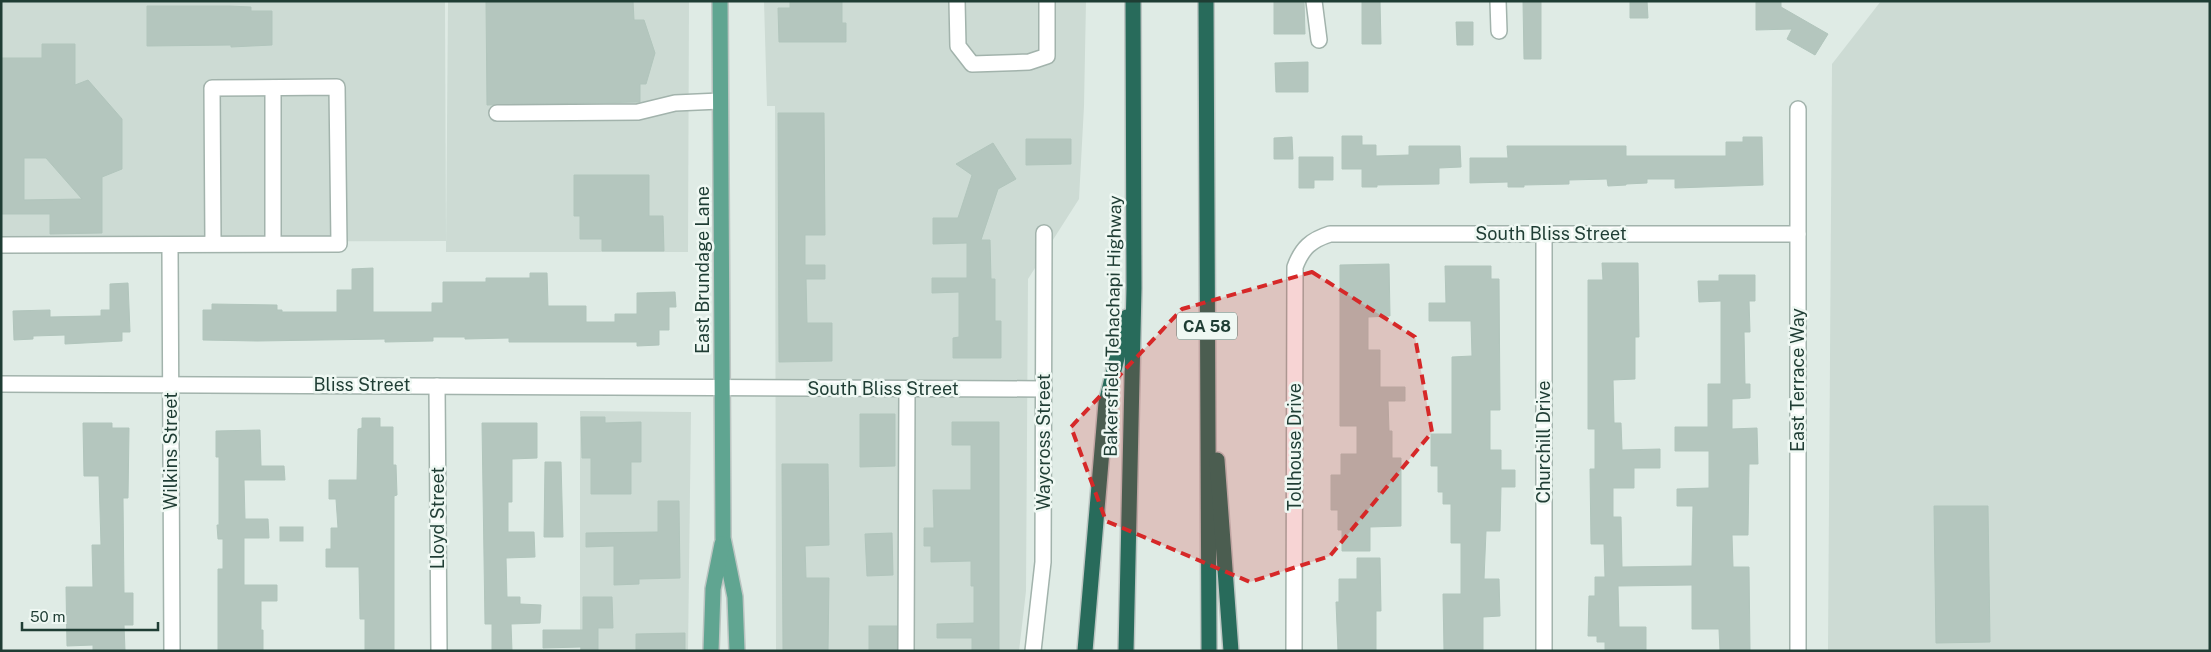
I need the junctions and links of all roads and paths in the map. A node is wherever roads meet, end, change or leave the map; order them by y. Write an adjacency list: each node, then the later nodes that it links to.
1 (720, 1): 11 (main road, East Brundage Lane)
2 (957, 1): 3 (street)
3 (1047, 1)
4 (1133, 1): 22 (highway, Bakersfield Tehachapi Highway)
5 (1206, 1): 23 (highway, CA 58)
6 (1314, 1): 9 (street)
7 (1498, 1): 8 (street)
8 (1499, 31)
9 (1319, 40)
10 (273, 88): 17 (street); 18 (street); 18 (street)
11 (720, 101): 13 (street); 27 (main road, East Brundage Lane)
12 (1798, 109): 16 (street, East Terrace Way)
13 (497, 113)
14 (1044, 233): 29 (street, Waycross Street)
15 (1544, 234): 16 (street, South Bliss Street); 20 (street, South Bliss Street); 42 (street, Churchill Drive)
16 (1798, 234): 43 (street, East Terrace Way)
17 (213, 243): 18 (street); 19 (street)
18 (273, 243)
19 (1, 245)
20 (1307, 246): 41 (street, Tollhouse Drive)
21 (170, 250): 25 (street, Wilkins Street)
22 (1134, 288): 37 (highway); 38 (highway, Bakersfield Tehachapi Highway)
23 (1207, 323): 39 (highway, CA 58); 40 (highway)
24 (1, 384): 25 (street, Bliss Street)
25 (170, 385): 26 (street, Bliss Street); 31 (street, Wilkins Street)
26 (437, 386): 27 (street, Bliss Street); 32 (street, Lloyd Street)
27 (722, 389): 28 (street, South Bliss Street); 30 (main road, East Brundage Lane)
28 (907, 389): 29 (street, South Bliss Street); 35 (street)
29 (1044, 389): 36 (street, Waycross Street)
30 (723, 538): 33 (main road, East Brundage Lane); 34 (main road, East Brundage Lane)
31 (172, 651)
32 (439, 651)
33 (711, 651)
34 (737, 651)
35 (906, 651)
36 (1033, 651)
37 (1085, 651)
38 (1126, 651)
39 (1209, 651)
40 (1231, 651)
41 (1294, 651)
42 (1544, 651)
43 (1798, 651)

